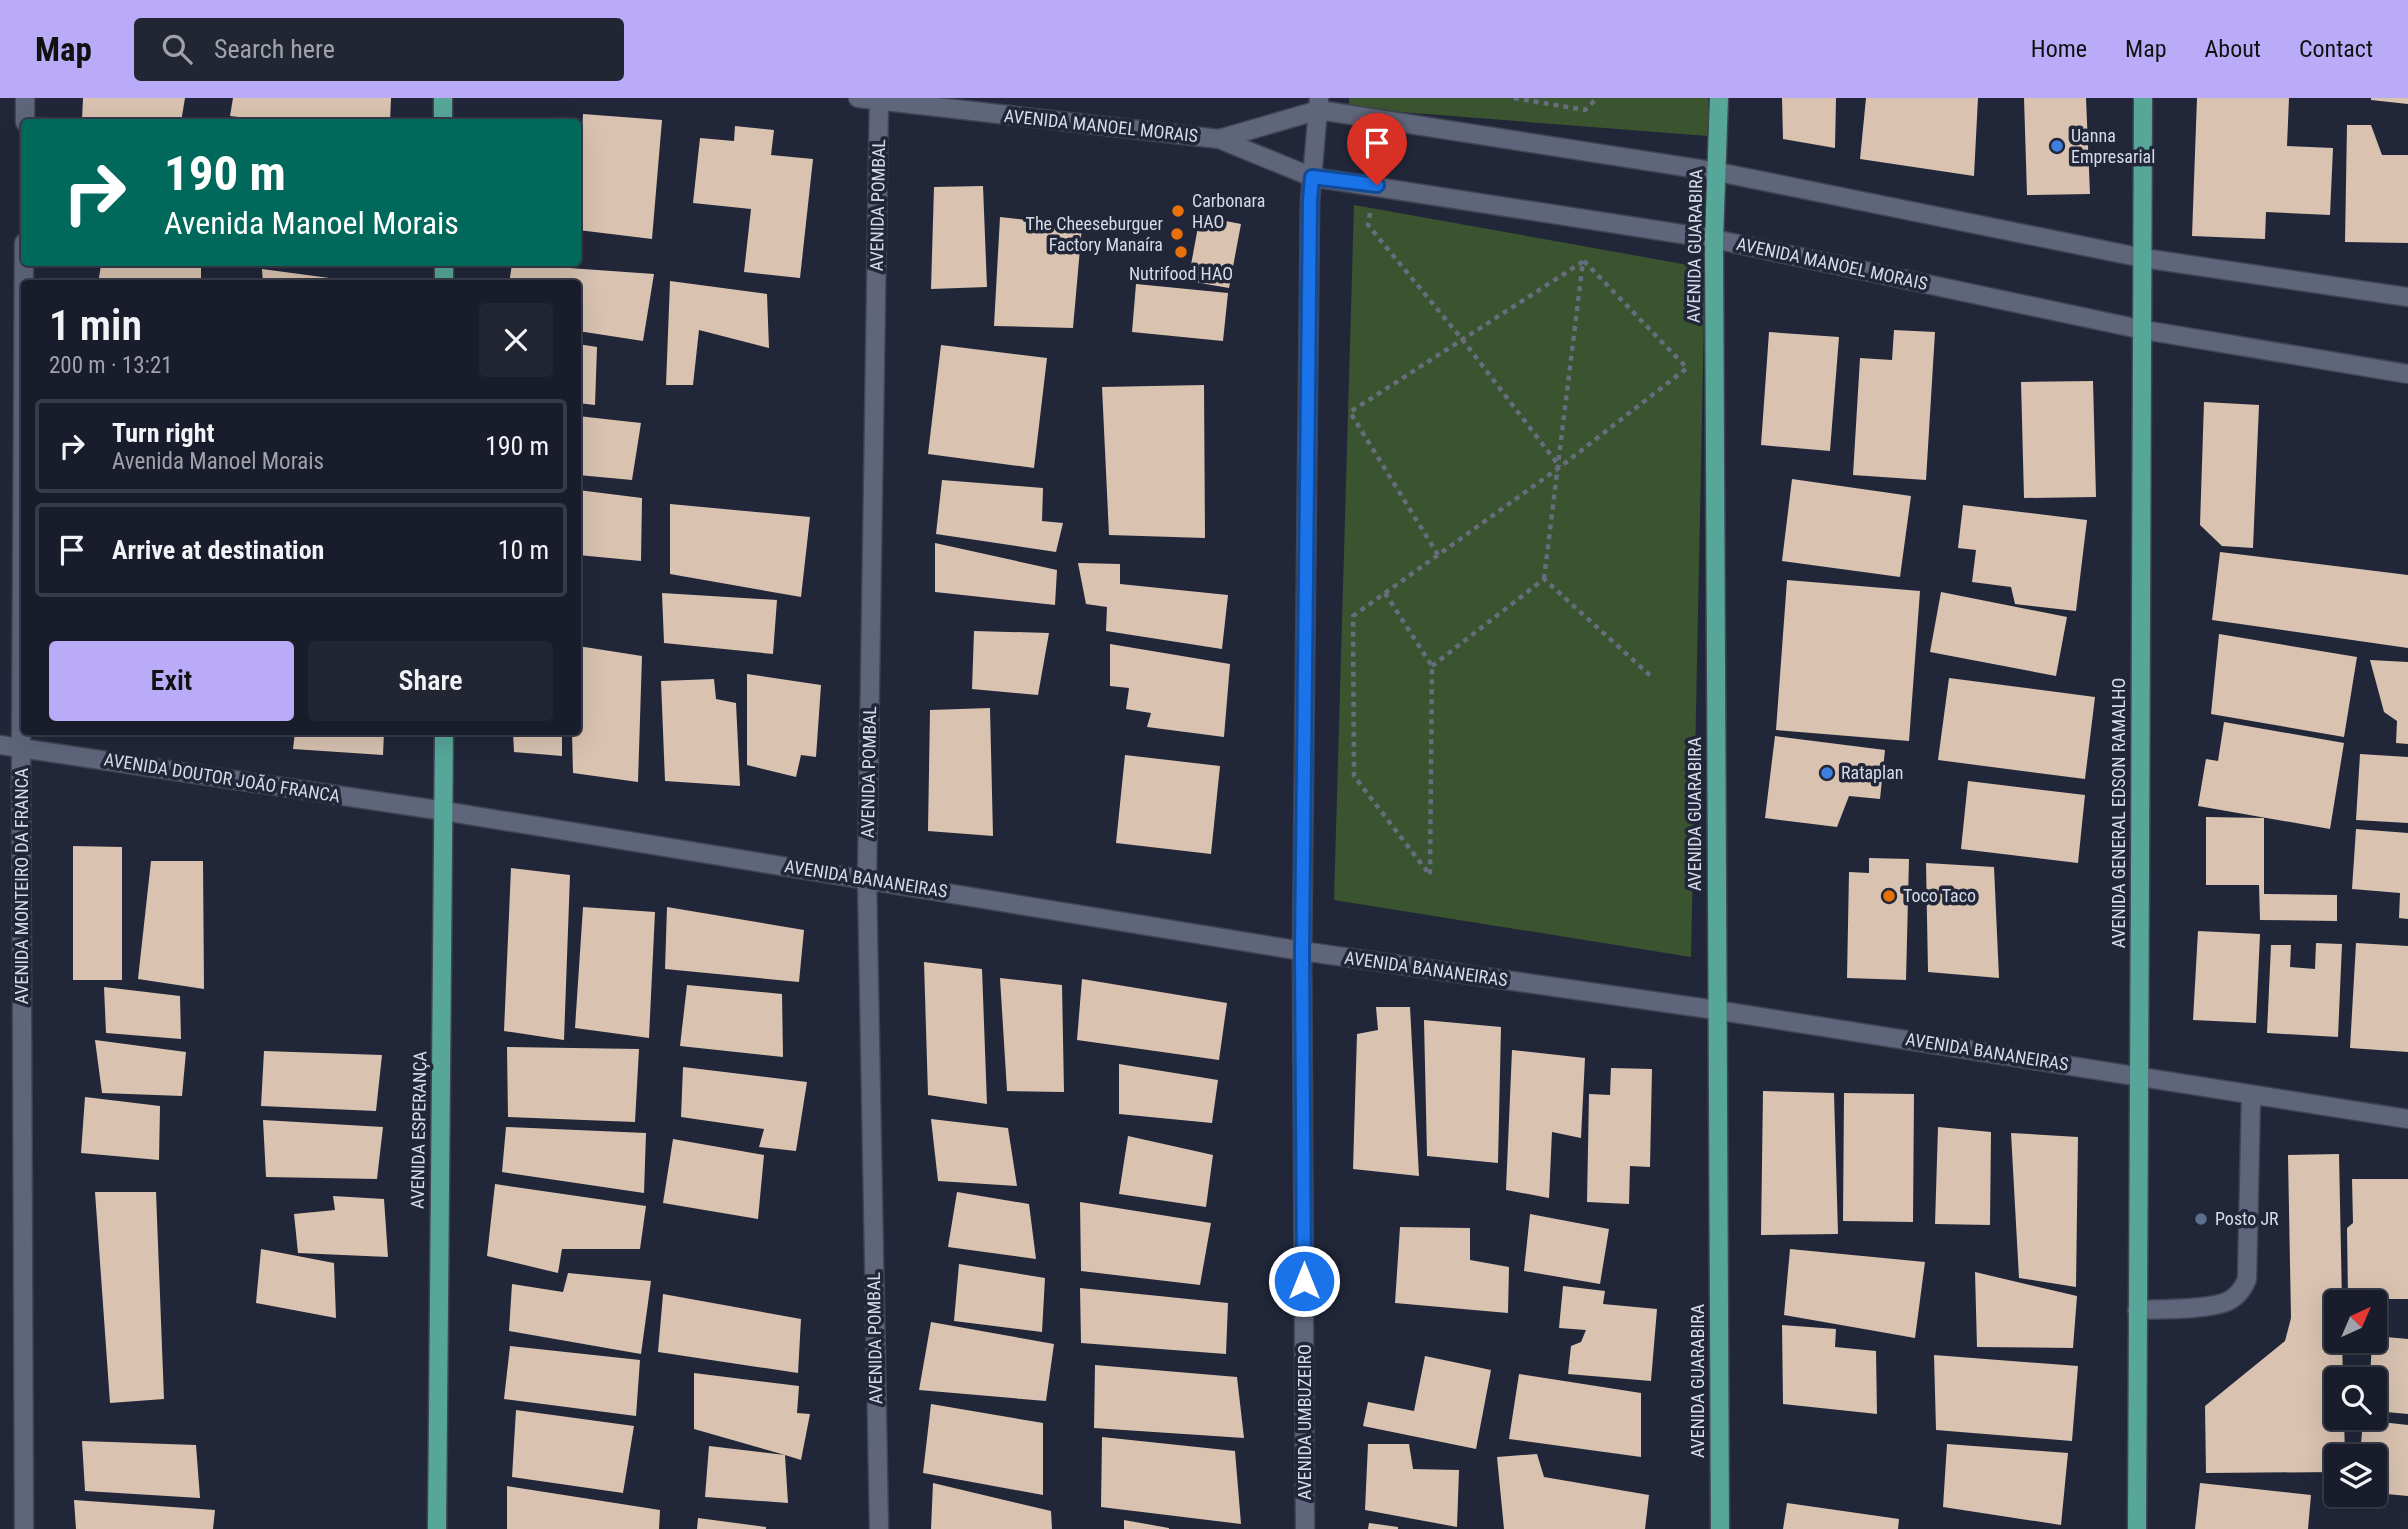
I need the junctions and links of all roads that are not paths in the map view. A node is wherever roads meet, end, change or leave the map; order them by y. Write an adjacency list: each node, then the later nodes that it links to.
1 (26, 98): 8 (street)
2 (443, 98): 9 (main road)
3 (858, 98): 6 (street, AVENIDA MANOEL MORAIS)
4 (1720, 98): 11 (main road, AVENIDA GUARABIRA)
5 (2143, 98): 14 (main road, AVENIDA GENERAL EDSON RAMALHO)
6 (879, 100): 10 (street, AVENIDA MANOEL MORAIS); 23 (street, AVENIDA POMBAL)
7 (1319, 104): 10 (street, AVENIDA MANOEL MORAIS); 11 (street, AVENIDA MANOEL MORAIS); 12 (street, AVENIDA UMBUZEIRO)
8 (25, 119)
9 (443, 119)
10 (1219, 139): 12 (street, AVENIDA MANOEL MORAIS)
11 (1718, 172): 13 (main road, AVENIDA GUARABIRA); 14 (street, AVENIDA MANOEL MORAIS)
12 (1312, 177): 13 (street, AVENIDA MANOEL MORAIS); 24 (street, AVENIDA UMBUZEIRO)
13 (1714, 239): 16 (street, AVENIDA MANOEL MORAIS); 25 (main road, AVENIDA GUARABIRA)
14 (2143, 258): 15 (street, AVENIDA MANOEL MORAIS); 16 (main road, AVENIDA GENERAL EDSON RAMALHO)
15 (2408, 297)
16 (2144, 330): 17 (street, AVENIDA MANOEL MORAIS); 26 (main road, AVENIDA GENERAL EDSON RAMALHO)
17 (2408, 374)
18 (21, 735): 21 (street, AVENIDA MONTEIRO DA FRANCA)
19 (444, 735): 22 (main road, AVENIDA ESPERANÇA)
20 (0, 745): 21 (street, AVENIDA DOUTOR JOÃO FRANCA)
21 (21, 748): 22 (street, AVENIDA DOUTOR JOÃO FRANCA); 30 (street, AVENIDA MONTEIRO DA FRANCA)
22 (444, 811): 23 (street, AVENIDA BANANEIRAS); 31 (main road, AVENIDA ESPERANÇA)
23 (867, 878): 24 (street, AVENIDA BANANEIRAS); 32 (street, AVENIDA POMBAL)
24 (1302, 951): 25 (street, AVENIDA BANANEIRAS); 33 (street, AVENIDA UMBUZEIRO)
25 (1716, 1010): 26 (street, AVENIDA BANANEIRAS); 34 (main road, AVENIDA GUARABIRA)
26 (2138, 1075): 27 (street, AVENIDA BANANEIRAS); 29 (main road, AVENIDA GENERAL EDSON RAMALHO)
27 (2251, 1096): 28 (street, AVENIDA BANANEIRAS); 29 (street)
28 (2408, 1119)
29 (2137, 1310): 35 (main road, AVENIDA GENERAL EDSON RAMALHO)
30 (24, 1529)
31 (437, 1529)
32 (879, 1529)
33 (1305, 1529)
34 (1720, 1529)
35 (2137, 1529)

